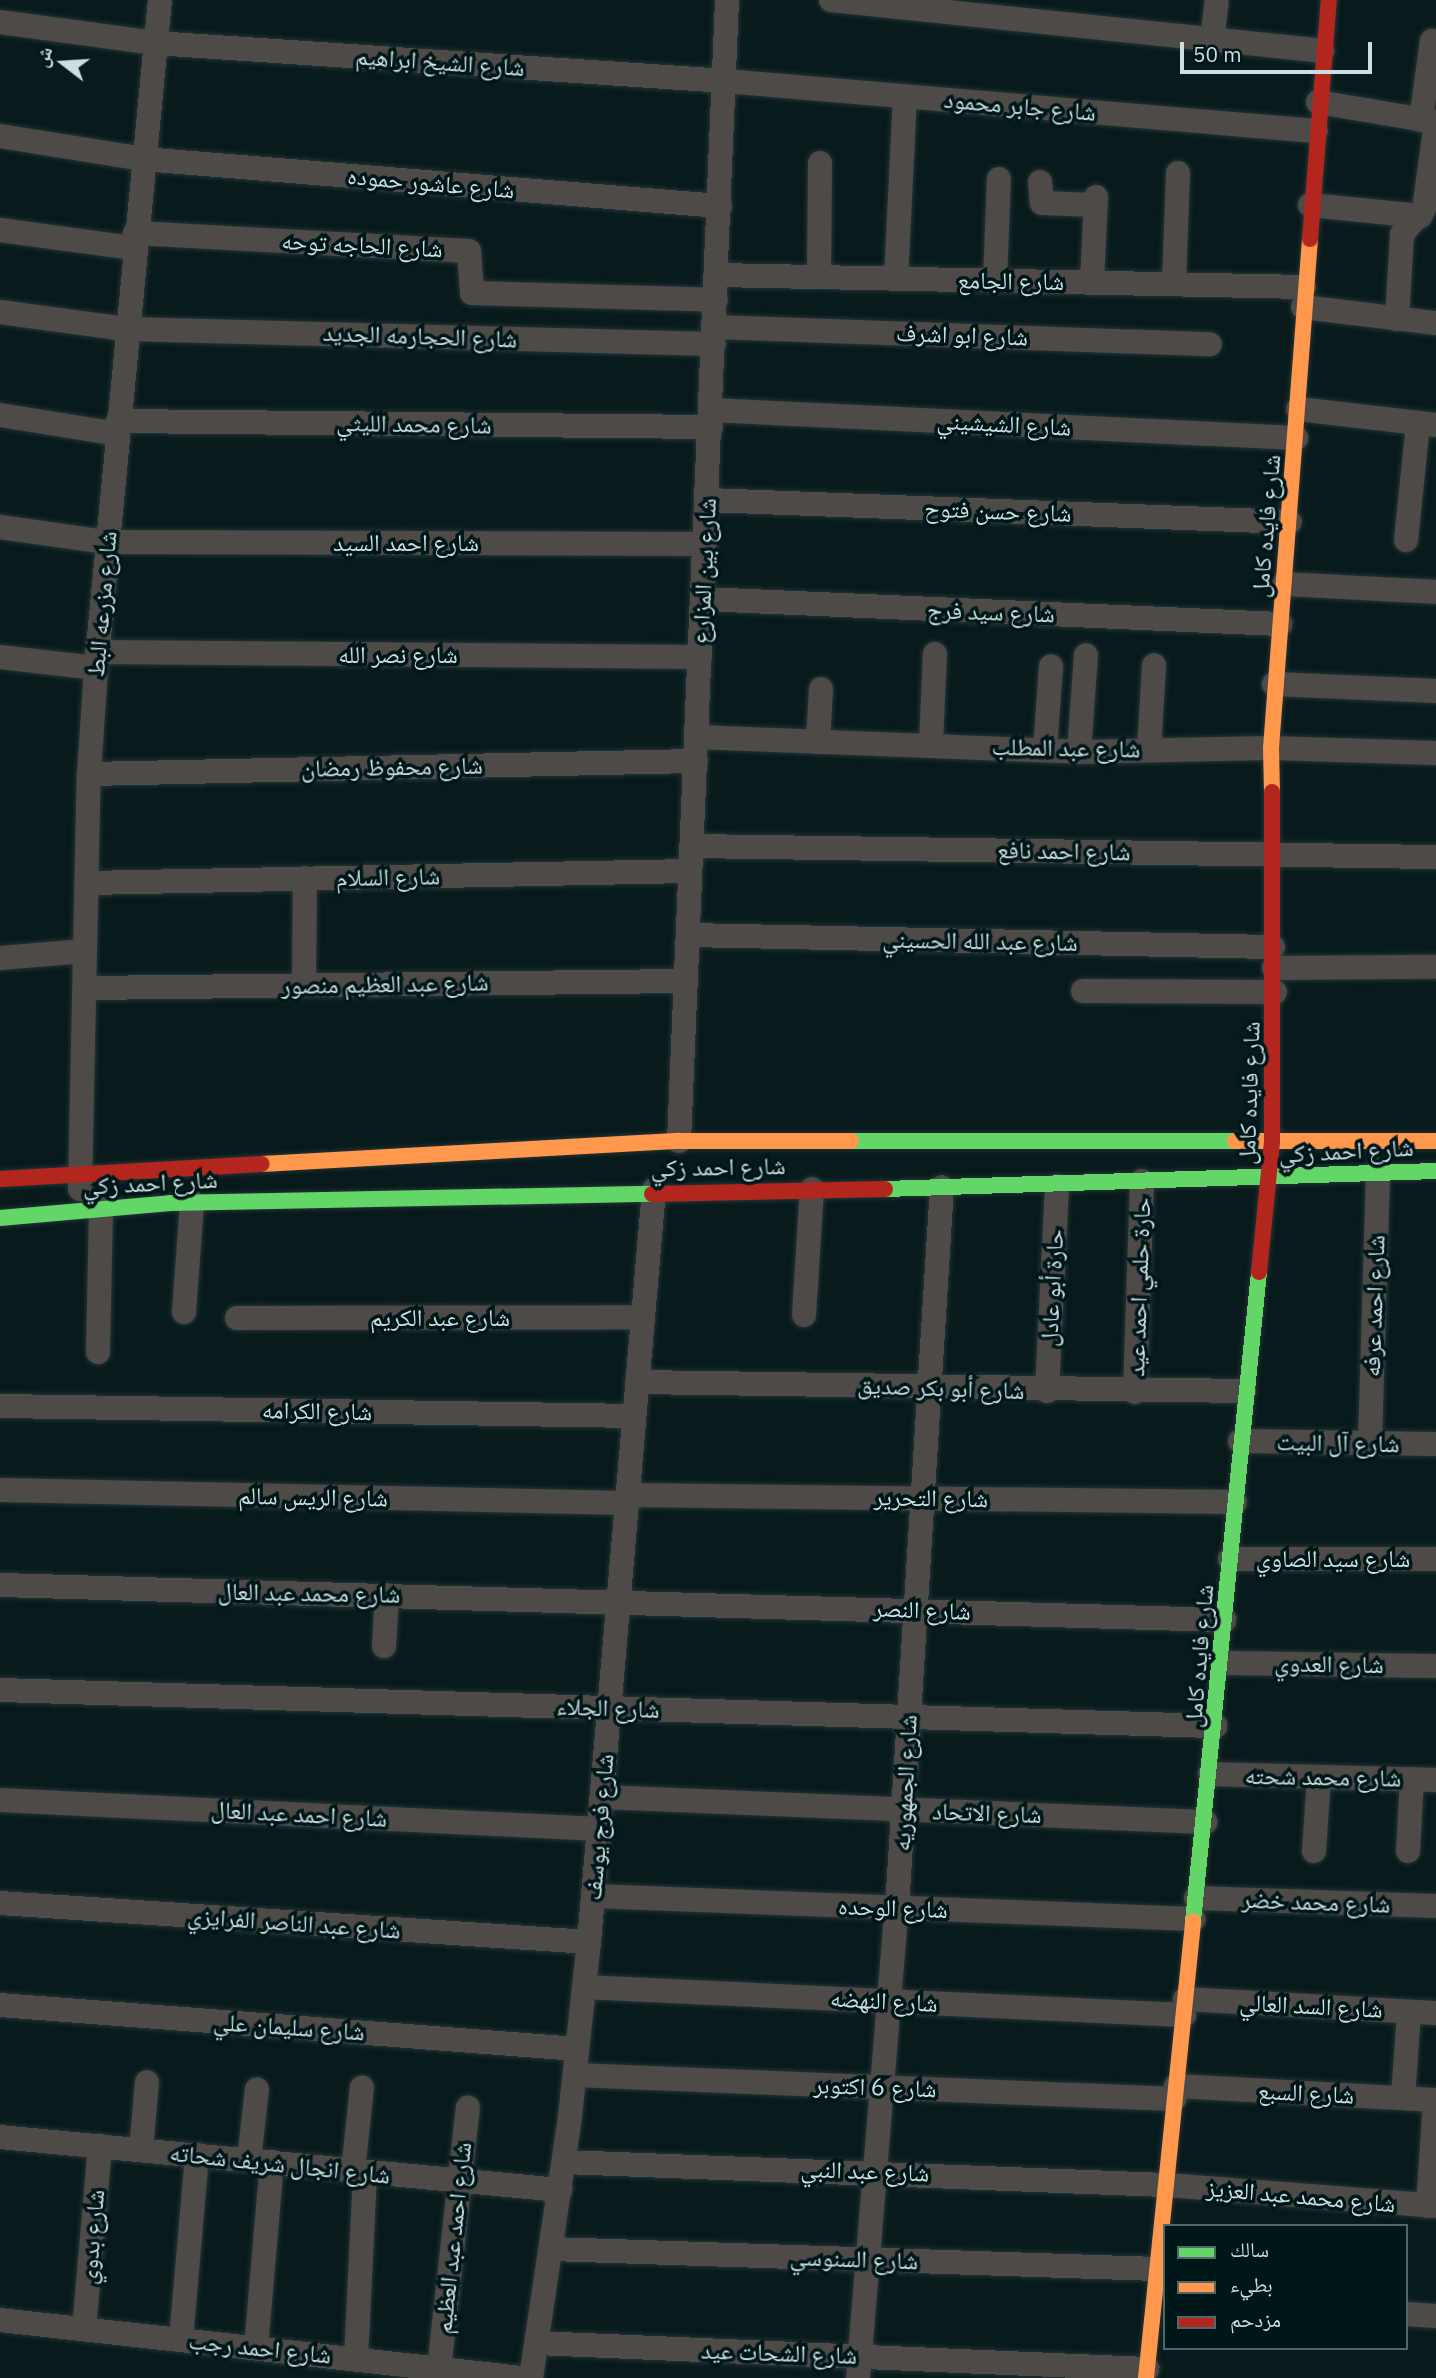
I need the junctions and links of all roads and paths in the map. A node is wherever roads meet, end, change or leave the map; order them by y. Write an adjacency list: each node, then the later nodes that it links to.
1 (160, 0): 9 (street, شارع مزرعه البط)
2 (727, 0): 11 (street, شارع بين المزارع)
3 (831, 0): 7 (street)
4 (1329, 0): 10 (street, شارع فايده كامل)
5 (1217, 2): 7 (street)
6 (0, 22): 9 (street, شارع الشيخ ابراهيم)
7 (1212, 40): 10 (street)
8 (1432, 41): 14 (street)
9 (155, 43): 11 (street, شارع الشيخ ابراهيم); 17 (street, شارع مزرعه البط)
10 (1322, 51): 13 (street, شارع فايده كامل)
11 (725, 81): 12 (street, شارع جابر محمود); 23 (street, شارع بين المزارع)
12 (905, 97): 15 (street, شارع جابر محمود); 29 (street)
13 (1318, 102): 14 (street); 15 (street, شارع فايده كامل)
14 (1431, 122): 24 (street)
15 (1316, 131): 22 (street, شارع فايده كامل)
16 (0, 136): 17 (street, شارع عاشور حموده)
17 (143, 159): 23 (street, شارع عاشور حموده); 26 (street, شارع مزرعه البط)
18 (820, 163): 28 (street)
19 (1178, 173): 32 (street)
20 (999, 179): 30 (street)
21 (1040, 182): 31 (street)
22 (1310, 205): 24 (street); 33 (street, شارع فايده كامل)
23 (720, 206): 27 (street, شارع بين المزارع)
24 (1420, 216): 36 (street)
25 (0, 230): 26 (street)
26 (135, 241): 34 (street, شارع الحاجه توحه); 38 (street, شارع مزرعه البط)
27 (717, 275): 28 (street, شارع الجامع); 34 (street, شارع بين المزارع)
28 (820, 277): 29 (street, شارع الجامع)
29 (896, 279): 30 (street, شارع الجامع)
30 (995, 281): 31 (street, شارع الجامع)
31 (1092, 282): 32 (street, شارع الجامع)
32 (1174, 283): 33 (street, شارع الجامع)
33 (1304, 297): 36 (street, شارع الجامع); 41 (street, شارع فايده كامل)
34 (716, 300): 39 (street, شارع بين المزارع)
35 (0, 312): 38 (street, شارع الحجارمه الجديد)
36 (1397, 319): 37 (street, شارع الجامع)
37 (1436, 323)
38 (126, 329): 39 (street, شارع الحجارمه الجديد); 45 (street, شارع مزرعه البط)
39 (714, 336): 40 (street, شارع ابو اشرف); 43 (street, شارع بين المزارع)
40 (1210, 344)
41 (1298, 409): 44 (street); 46 (street, شارع فايده كامل)
42 (0, 415): 45 (street, شارع محمد الليثي)
43 (711, 419): 45 (street, شارع محمد الليثي); 46 (street, شارع الشيشيني); 47 (street, شارع بين المزارع)
44 (1427, 424): 50 (street)
45 (117, 427): 51 (street, شارع مزرعه البط)
46 (1296, 438): 48 (street, شارع فايده كامل)
47 (707, 500): 48 (street, شارع حسن فتوح); 52 (street, شارع بين المزارع)
48 (1290, 522): 53 (street, شارع فايده كامل)
49 (0, 527): 51 (street, شارع احمد السيد)
50 (1406, 540)
51 (107, 542): 52 (street, شارع احمد السيد); 61 (street, شارع مزرعه البط)
52 (705, 544): 55 (street, شارع بين المزارع)
53 (1283, 584): 54 (street); 56 (street, شارع فايده كامل)
54 (1436, 592)
55 (703, 599): 56 (street, شارع سيد فرج); 60 (street, شارع بين المزارع)
56 (1280, 624): 64 (street, شارع فايده كامل)
57 (935, 654): 68 (street)
58 (1086, 655): 73 (street)
59 (0, 657): 61 (street, شارع نصر الله)
60 (700, 657): 61 (street, شارع نصر الله); 70 (street, شارع بين المزارع)
61 (96, 660): 75 (street, شارع مزرعه البط)
62 (1154, 665): 72 (street)
63 (1051, 666): 71 (street)
64 (1274, 684): 66 (street); 69 (street, شارع فايده كامل)
65 (821, 689): 67 (street)
66 (1436, 691)
67 (818, 742): 68 (street, شارع عبد المطلب); 70 (street, شارع عبد المطلب)
68 (931, 744): 71 (street, شارع عبد المطلب)
69 (1271, 748): 72 (street, شارع عبد المطلب); 74 (street, شارع عبد المطلب); 77 (street, شارع فايده كامل)
70 (696, 749): 75 (street, شارع محفوظ رمضان); 76 (street, شارع بين المزارع)
71 (1045, 750): 73 (street, شارع عبد المطلب)
72 (1149, 750): 73 (street, شارع عبد المطلب)
73 (1079, 752)
74 (1436, 753)
75 (89, 774): 81 (street, شارع مزرعه البط)
76 (692, 846): 77 (street, شارع احمد نافع); 79 (street, شارع بين المزارع)
77 (1269, 854): 78 (street, شارع احمد نافع); 86 (street, شارع فايده كامل)
78 (1436, 857)
79 (690, 871): 80 (street, شارع السلام); 82 (street, شارع بين المزارع)
80 (306, 878): 81 (street, شارع السلام); 88 (street)
81 (87, 883): 83 (street, شارع مزرعه البط)
82 (688, 935): 86 (street, شارع عبد الله الحسيني); 87 (street, شارع بين المزارع)
83 (85, 951): 84 (street); 89 (street, شارع مزرعه البط)
84 (0, 958)
85 (1436, 967): 86 (street)
86 (1274, 969): 90 (street); 93 (street, شارع فايده كامل)
87 (685, 981): 88 (street, شارع عبد العظيم منصور); 91 (street, شارع بين المزارع)
88 (304, 985): 89 (street, شارع عبد العظيم منصور)
89 (85, 988): 96 (street, شارع مزرعه البط)
90 (1083, 991)
91 (678, 1141): 93 (street, شارع احمد زكي); 96 (street, شارع احمد زكي)
92 (1436, 1141): 93 (street, شارع احمد زكي)
93 (1272, 1142): 97 (street, شارع فايده كامل)
94 (1378, 1170): 95 (street, شارع احمد زكي); 97 (street, شارع احمد زكي); 120 (street, شارع احمد عرفه)
95 (1436, 1171)
96 (80, 1175): 98 (street, شارع احمد زكي); 105 (street, شارع مزرعه البط)
97 (1269, 1178): 99 (street, شارع احمد زكي); 115 (street, شارع فايده كامل)
98 (0, 1179)
99 (1142, 1181): 100 (street, شارع احمد زكي); 116 (street, حارة حلمي احمد عيد)
100 (1057, 1186): 101 (street, شارع احمد زكي); 114 (street, حارة أبو عادل)
101 (942, 1187): 102 (street, شارع احمد زكي); 113 (street, شارع الجمهوريه)
102 (812, 1189): 103 (street, شارع احمد زكي); 108 (street)
103 (654, 1190): 104 (street, شارع احمد زكي); 109 (street, شارع فرج يوسف)
104 (192, 1202): 105 (street, شارع احمد زكي); 107 (street)
105 (90, 1209): 106 (street, شارع احمد زكي); 111 (street, شارع مزرعه البط)
106 (0, 1218)
107 (184, 1312)
108 (804, 1315)
109 (643, 1317): 110 (street, شارع عبد الكريم); 112 (street, شارع فرج يوسف)
110 (237, 1318)
111 (98, 1352)
112 (637, 1382): 113 (street, شارع أبو بكر صديق); 118 (street, شارع فرج يوسف)
113 (929, 1386): 114 (street, شارع أبو بكر صديق); 123 (street, شارع الجمهوريه)
114 (1048, 1391): 116 (street, شارع أبو بكر صديق)
115 (1244, 1391): 116 (street, شارع أبو بكر صديق); 119 (street, شارع فايده كامل)
116 (1135, 1392)
117 (0, 1406): 118 (street, شارع الكرامه)
118 (634, 1416): 124 (street, شارع فرج يوسف)
119 (1240, 1441): 120 (street, شارع آل البيت); 125 (street, شارع فايده كامل)
120 (1370, 1443): 121 (street, شارع آل البيت)
121 (1436, 1444)
122 (0, 1490): 124 (street, شارع الريس سالم)
123 (922, 1498): 124 (street, شارع التحرير); 125 (street, شارع التحرير); 131 (street, شارع الجمهوريه)
124 (627, 1499): 130 (street, شارع فرج يوسف)
125 (1235, 1502): 126 (street, شارع فايده كامل)
126 (1230, 1559): 127 (street, شارع سيد الصاوي); 132 (street, شارع فايده كامل)
127 (1436, 1559)
128 (0, 1585): 129 (street, شارع محمد عبد العال)
129 (387, 1595): 130 (street, شارع محمد عبد العال); 133 (street)
130 (619, 1601): 131 (street, شارع النصر); 137 (street, شارع فرج يوسف)
131 (915, 1610): 132 (street, شارع النصر); 138 (street, شارع الجمهوريه)
132 (1226, 1620): 134 (street, شارع فايده كامل)
133 (384, 1646)
134 (1222, 1663): 135 (street, شارع العدوي); 139 (street, شارع فايده كامل)
135 (1436, 1665)
136 (0, 1690): 137 (street, شارع الجلاء)
137 (609, 1708): 138 (street, شارع الجلاء); 143 (street, شارع فرج يوسف)
138 (909, 1717): 139 (street, شارع الجلاء); 145 (street, شارع الجمهوريه)
139 (1215, 1726): 140 (street, شارع فايده كامل)
140 (1210, 1774): 141 (street, شارع محمد شحته); 146 (street, شارع فايده كامل)
141 (1319, 1777): 142 (street, شارع محمد شحته); 148 (street)
142 (1424, 1779): 149 (street)
143 (602, 1797): 145 (street, شارع الاتحاد); 147 (street, شارع فرج يوسف)
144 (0, 1800): 147 (street, شارع احمد عبد العال)
145 (903, 1810): 146 (street, شارع الاتحاد); 153 (street, شارع الجمهوريه)
146 (1205, 1822): 154 (street, شارع فايده كامل)
147 (599, 1829): 150 (street, شارع فرج يوسف)
148 (1314, 1851)
149 (1408, 1851)
150 (593, 1896): 153 (street, شارع الوحده); 155 (street, شارع فرج يوسف)
151 (0, 1903): 155 (street, شارع عبد الناصر الفرايزي)
152 (1436, 1906): 154 (street, شارع محمد خضر)
153 (898, 1908): 154 (street, شارع الوحده); 157 (street, شارع الجمهوريه)
154 (1195, 1908): 159 (street, شارع فايده كامل)
155 (589, 1942): 156 (street, شارع فرج يوسف)
156 (584, 1987): 157 (street, شارع النهضه); 162 (street, شارع فرج يوسف)
157 (889, 2001): 159 (street, شارع النهضه); 166 (street, شارع الجمهوريه)
158 (0, 2005): 162 (street, شارع سليمان علي)
159 (1184, 2007): 160 (street, شارع السد العالي); 168 (street, شارع فايده كامل)
160 (1409, 2012): 161 (street, شارع السد العالي); 169 (street)
161 (1436, 2013)
162 (578, 2049): 163 (street, شارع فرج يوسف)
163 (575, 2075): 166 (street, شارع 6 اكتوبر); 177 (street, شارع فرج يوسف)
164 (147, 2082): 174 (street)
165 (362, 2087): 179 (street)
166 (881, 2087): 168 (street, شارع 6 اكتوبر); 178 (street, شارع الجمهوريه)
167 (257, 2089): 176 (street)
168 (1176, 2093): 169 (street, شارع السبع); 181 (street, شارع فايده كامل)
169 (1403, 2098): 170 (street, شارع السبع)
170 (1436, 2100): 183 (street)
171 (468, 2108): 180 (street, شارع احمد عبد العظيم)
172 (0, 2137): 173 (street, شارع انجال شريف شحاته)
173 (100, 2146): 174 (street, شارع انجال شريف شحاته); 192 (street, شارع بدوي)
174 (141, 2150): 175 (street, شارع انجال شريف شحاته)
175 (197, 2155): 176 (street, شارع انجال شريف شحاته); 193 (street)
176 (261, 2161): 179 (street, شارع انجال شريف شحاته); 195 (street)
177 (564, 2162): 178 (street, شارع عبد النبي); 182 (street, شارع فرج يوسف)
178 (874, 2171): 181 (street, شارع عبد النبي); 187 (street, شارع الجمهوريه)
179 (359, 2172): 180 (street, شارع انجال شريف شحاته); 196 (street)
180 (460, 2181): 182 (street, شارع انجال شريف شحاته); 198 (street, شارع احمد عبد العظيم)
181 (1166, 2185): 183 (street, شارع محمد عبد العزيز); 184 (street, شارع فايده كامل)
182 (560, 2190): 186 (street, شارع فرج يوسف)
183 (1432, 2206)
184 (1163, 2224)
185 (1163, 2227): 188 (street, شارع فايده كامل)
186 (551, 2249): 187 (street, شارع السنوسي); 194 (street, شارع فرج يوسف)
187 (866, 2259): 188 (street, شارع السنوسي); 197 (street, شارع الجمهوريه)
188 (1159, 2284): 199 (street, شارع فايده كامل)
189 (1408, 2314): 190 (street)
190 (1436, 2316)
191 (0, 2320): 192 (street, شارع احمد رجب)
192 (84, 2329): 193 (street, شارع احمد رجب)
193 (181, 2339): 195 (street, شارع احمد رجب)
194 (537, 2343): 197 (street, شارع الشحات عيد); 201 (street, شارع فرج يوسف)
195 (256, 2348): 196 (street, شارع احمد رجب)
196 (356, 2359): 198 (street, شارع احمد رجب)
197 (858, 2367): 199 (street, شارع الشحات عيد)
198 (439, 2369): 200 (street, شارع احمد رجب)
199 (1147, 2374)
200 (521, 2378)
201 (531, 2378)

